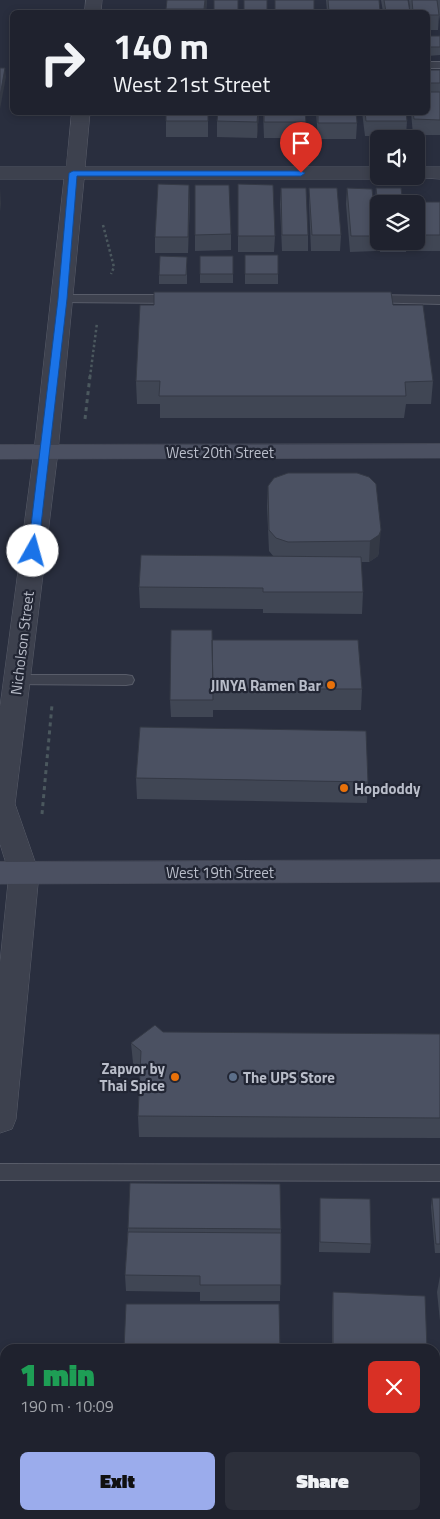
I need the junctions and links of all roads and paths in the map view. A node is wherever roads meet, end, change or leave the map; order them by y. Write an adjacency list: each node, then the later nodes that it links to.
1 (81, 115): 3 (street, Nicholson Street)
2 (0, 173): 3 (street)
3 (73, 173): 4 (street); 9 (street, Nicholson Street)
4 (370, 173)
5 (425, 173): 6 (street)
6 (440, 173)
7 (103, 218): 8 (path)
8 (110, 276)
9 (62, 299): 10 (lane); 15 (street, Nicholson Street)
10 (191, 299)
11 (360, 299): 12 (lane)
12 (440, 300)
13 (98, 316): 14 (path)
14 (84, 425)
15 (46, 451): 16 (main road, West 20th Street); 17 (main road, West 20th Street); 19 (street, Nicholson Street)
16 (0, 452)
17 (440, 452)
18 (126, 680): 19 (lane)
19 (11, 695): 23 (street, Nicholson Street)
20 (52, 700): 21 (path)
21 (42, 815)
22 (440, 871): 23 (main road, West 19th Street)
23 (12, 873): 24 (street)
24 (0, 1119)
25 (0, 1172): 26 (lane)
26 (440, 1173)

